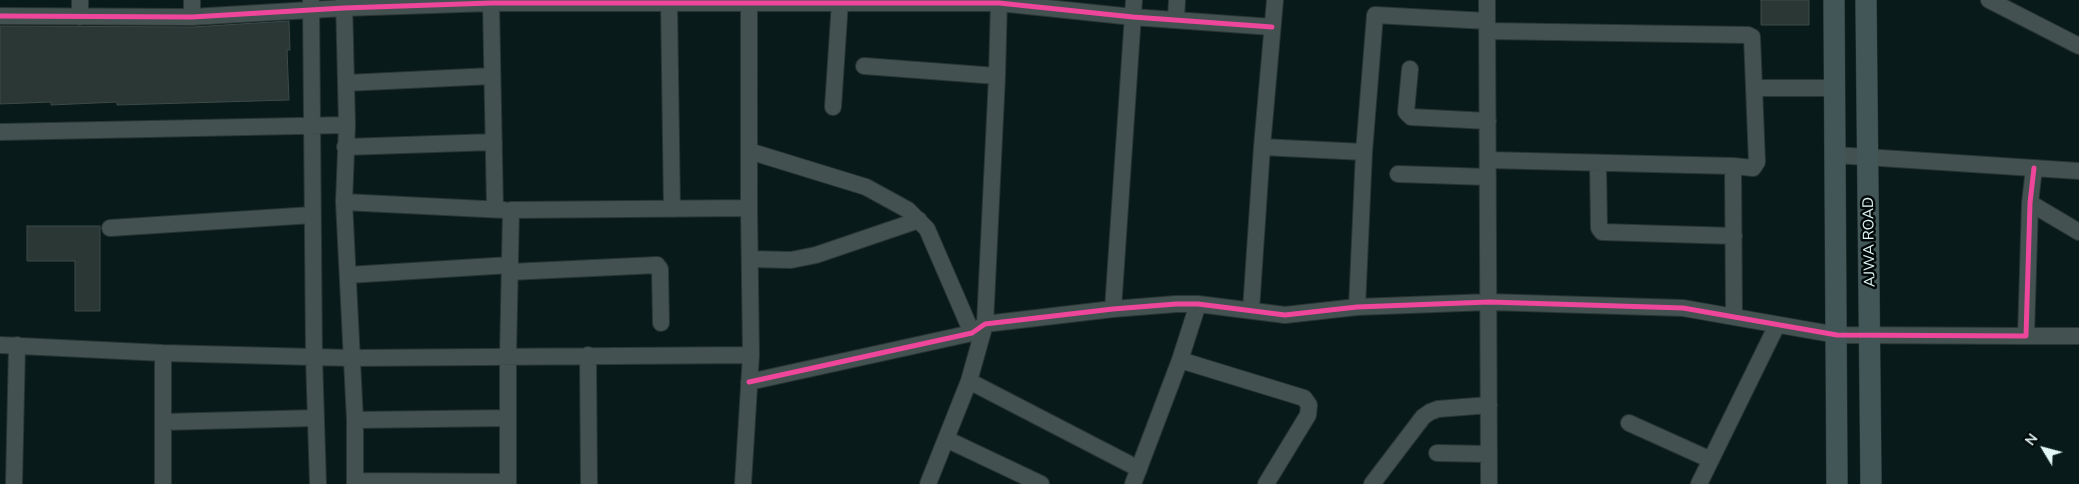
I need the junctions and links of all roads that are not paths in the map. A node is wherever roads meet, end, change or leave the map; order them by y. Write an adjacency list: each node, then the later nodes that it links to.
1 (80, 0): 18 (street)
2 (192, 0): 19 (street)
3 (1134, 0): 20 (street)
4 (1177, 0): 21 (street)
5 (1275, 0): 23 (street)
6 (1487, 0): 22 (street)
7 (1834, 0): 31 (main road)
8 (1866, 0): 43 (main road, AJWA ROAD)
9 (1989, 0): 24 (street)
10 (999, 1): 13 (street); 20 (street); 28 (street)
11 (669, 2): 12 (street); 14 (street); 54 (street)
12 (749, 2): 13 (street); 40 (street)
13 (840, 2): 32 (street)
14 (491, 3): 15 (street); 27 (street)
15 (344, 4): 16 (street); 29 (street)
16 (311, 5): 19 (street); 35 (street)
17 (0, 16): 18 (street)
18 (80, 16): 19 (street)
19 (192, 17)
20 (1133, 17): 21 (street); 68 (street)
21 (1176, 19): 23 (street)
22 (1487, 26): 30 (street); 33 (street); 41 (street)
23 (1272, 27): 39 (street)
24 (2079, 46)
25 (864, 66): 28 (street)
26 (1410, 69): 33 (street)
27 (492, 76): 29 (street); 37 (street)
28 (997, 76): 73 (street)
29 (346, 84): 34 (street)
30 (1754, 88): 31 (street); 46 (street)
31 (1835, 88): 42 (main road)
32 (833, 106)
33 (1488, 121): 44 (street)
34 (347, 124): 35 (street); 38 (street)
35 (311, 126): 36 (street); 57 (street)
36 (0, 132)
37 (494, 142): 38 (street); 55 (street)
38 (345, 147): 51 (street)
39 (1262, 147): 41 (street); 69 (street)
40 (749, 151): 53 (street); 58 (street)
41 (1364, 152): 67 (street)
42 (1835, 155): 43 (street); 75 (main road)
43 (1868, 156): 47 (street); 74 (main road, AJWA ROAD)
44 (1488, 160): 45 (street); 50 (street)
45 (1598, 163): 46 (street); 61 (street)
46 (1733, 166): 61 (street)
47 (2034, 168): 48 (street); 52 (street)
48 (2079, 171)
49 (1398, 174): 50 (street)
50 (1488, 177): 65 (street)
51 (344, 202): 55 (street); 64 (street)
52 (2030, 203): 60 (street); 76 (street)
53 (749, 208): 54 (street); 62 (street)
54 (672, 209): 56 (street)
55 (495, 210): 56 (street)
56 (512, 210): 63 (street)
57 (312, 215): 59 (street); 84 (street)
58 (919, 220): 62 (street); 73 (street)
59 (110, 228)
60 (2079, 232)
61 (1734, 236): 70 (street)
62 (750, 259): 81 (street)
63 (510, 269): 64 (street); 71 (street); 83 (street)
64 (348, 275): 85 (street)
65 (1489, 302): 67 (street); 70 (street); 89 (street)
66 (1198, 304): 68 (street); 69 (street); 86 (street)
67 (1357, 307): 69 (street)
68 (1113, 309): 73 (street)
69 (1251, 310)
70 (1734, 317): 72 (street)
71 (662, 323)
72 (1777, 324): 75 (street); 99 (street)
73 (978, 328): 87 (street); 88 (street)
74 (1871, 334): 75 (street); 76 (street); 115 (main road, AJWA ROAD)
75 (1836, 335): 114 (main road)
76 (2026, 336): 77 (street)
77 (2079, 336)
78 (0, 345): 79 (street)
79 (17, 345): 80 (street); 96 (street)
80 (163, 353): 84 (street); 93 (street)
81 (751, 354): 82 (street); 88 (street)
82 (588, 355): 83 (street); 106 (street)
83 (508, 356): 85 (street); 91 (street)
84 (314, 357): 85 (street); 90 (street)
85 (351, 358): 92 (street)
86 (1180, 360): 100 (street); 110 (street)
87 (970, 381): 95 (street); 100 (street)
88 (749, 382): 107 (street)
89 (1489, 405): 98 (street); 111 (street)
90 (316, 418): 93 (street); 105 (street)
91 (508, 418): 92 (street); 102 (street)
92 (355, 420): 101 (street)
93 (163, 422): 104 (street)
94 (1629, 423): 99 (street)
95 (946, 439): 108 (street); 109 (street)
96 (8, 450): 103 (street)
97 (1437, 453): 98 (street)
98 (1488, 454): 112 (street)
99 (1711, 460): 113 (street)
100 (1136, 476)
101 (355, 483): 102 (street)
102 (508, 483)
103 (14, 484)
104 (163, 484)
105 (318, 484)
106 (589, 484)
107 (743, 484)
108 (928, 484)
109 (1041, 484)
110 (1266, 484)
111 (1372, 484)
112 (1489, 484)
113 (1699, 484)
114 (1837, 484)
115 (1871, 484)

